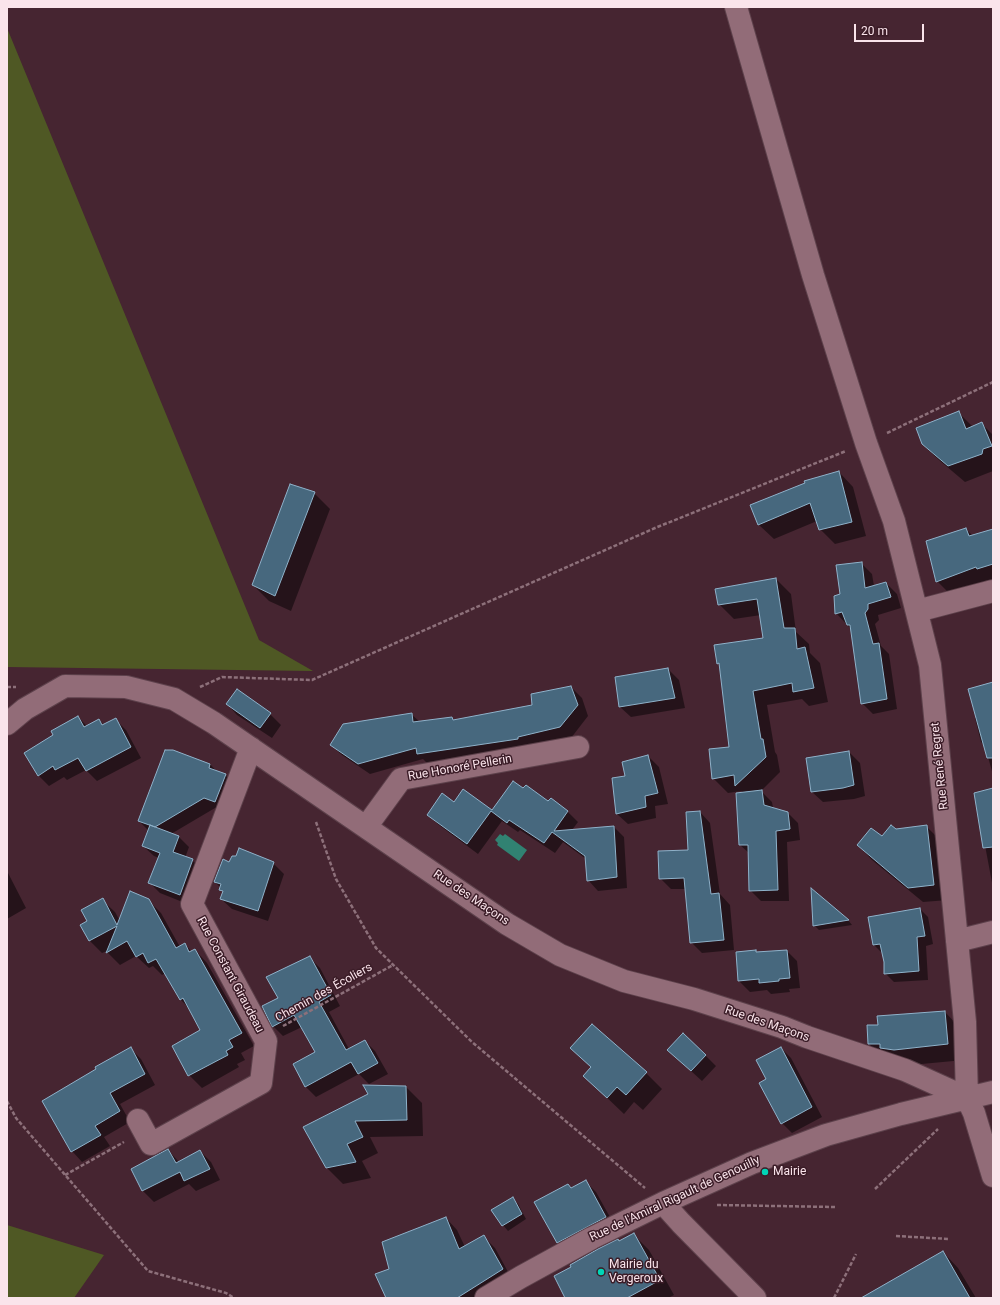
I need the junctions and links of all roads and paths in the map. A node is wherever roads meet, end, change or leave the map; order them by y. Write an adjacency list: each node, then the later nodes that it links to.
1 (736, 7): 3 (street, Rue René Regret)
2 (993, 382): 3 (path)
3 (866, 443): 5 (street, Rue René Regret); 6 (path)
4 (993, 591): 5 (street)
5 (918, 611): 13 (street, Rue René Regret)
6 (174, 699): 7 (street, Rue des Maçons); 8 (street, Rue des Maçons)
7 (7, 724)
8 (251, 748): 11 (street, Rue des Maçons); 15 (street, Rue Constant Giraudeau)
9 (578, 748): 11 (street, Rue Honoré Pellerin)
10 (316, 820): 14 (path)
11 (366, 827): 17 (street, Rue des Maçons)
12 (993, 932): 13 (street)
13 (958, 941): 17 (street, Rue René Regret)
14 (393, 965): 15 (path, Chemin des Écoliers); 23 (path)
15 (263, 1037): 19 (street, Rue Constant Giraudeau)
16 (993, 1092): 17 (street, Rue de l'Amiral Rigault de Genouilly)
17 (967, 1098): 21 (street); 23 (street, Rue de l'Amiral Rigault de Genouilly)
18 (7, 1101): 29 (path)
19 (138, 1120)
20 (942, 1126): 22 (path)
21 (993, 1176)
22 (875, 1190)
23 (662, 1203): 30 (street, Rue de l'Amiral Rigault de Genouilly); 31 (street)
24 (716, 1205): 25 (path)
25 (835, 1207)
26 (896, 1236): 27 (path)
27 (949, 1239)
28 (856, 1254): 32 (path)
29 (234, 1298)
30 (486, 1298)
31 (755, 1298)
32 (834, 1298)

